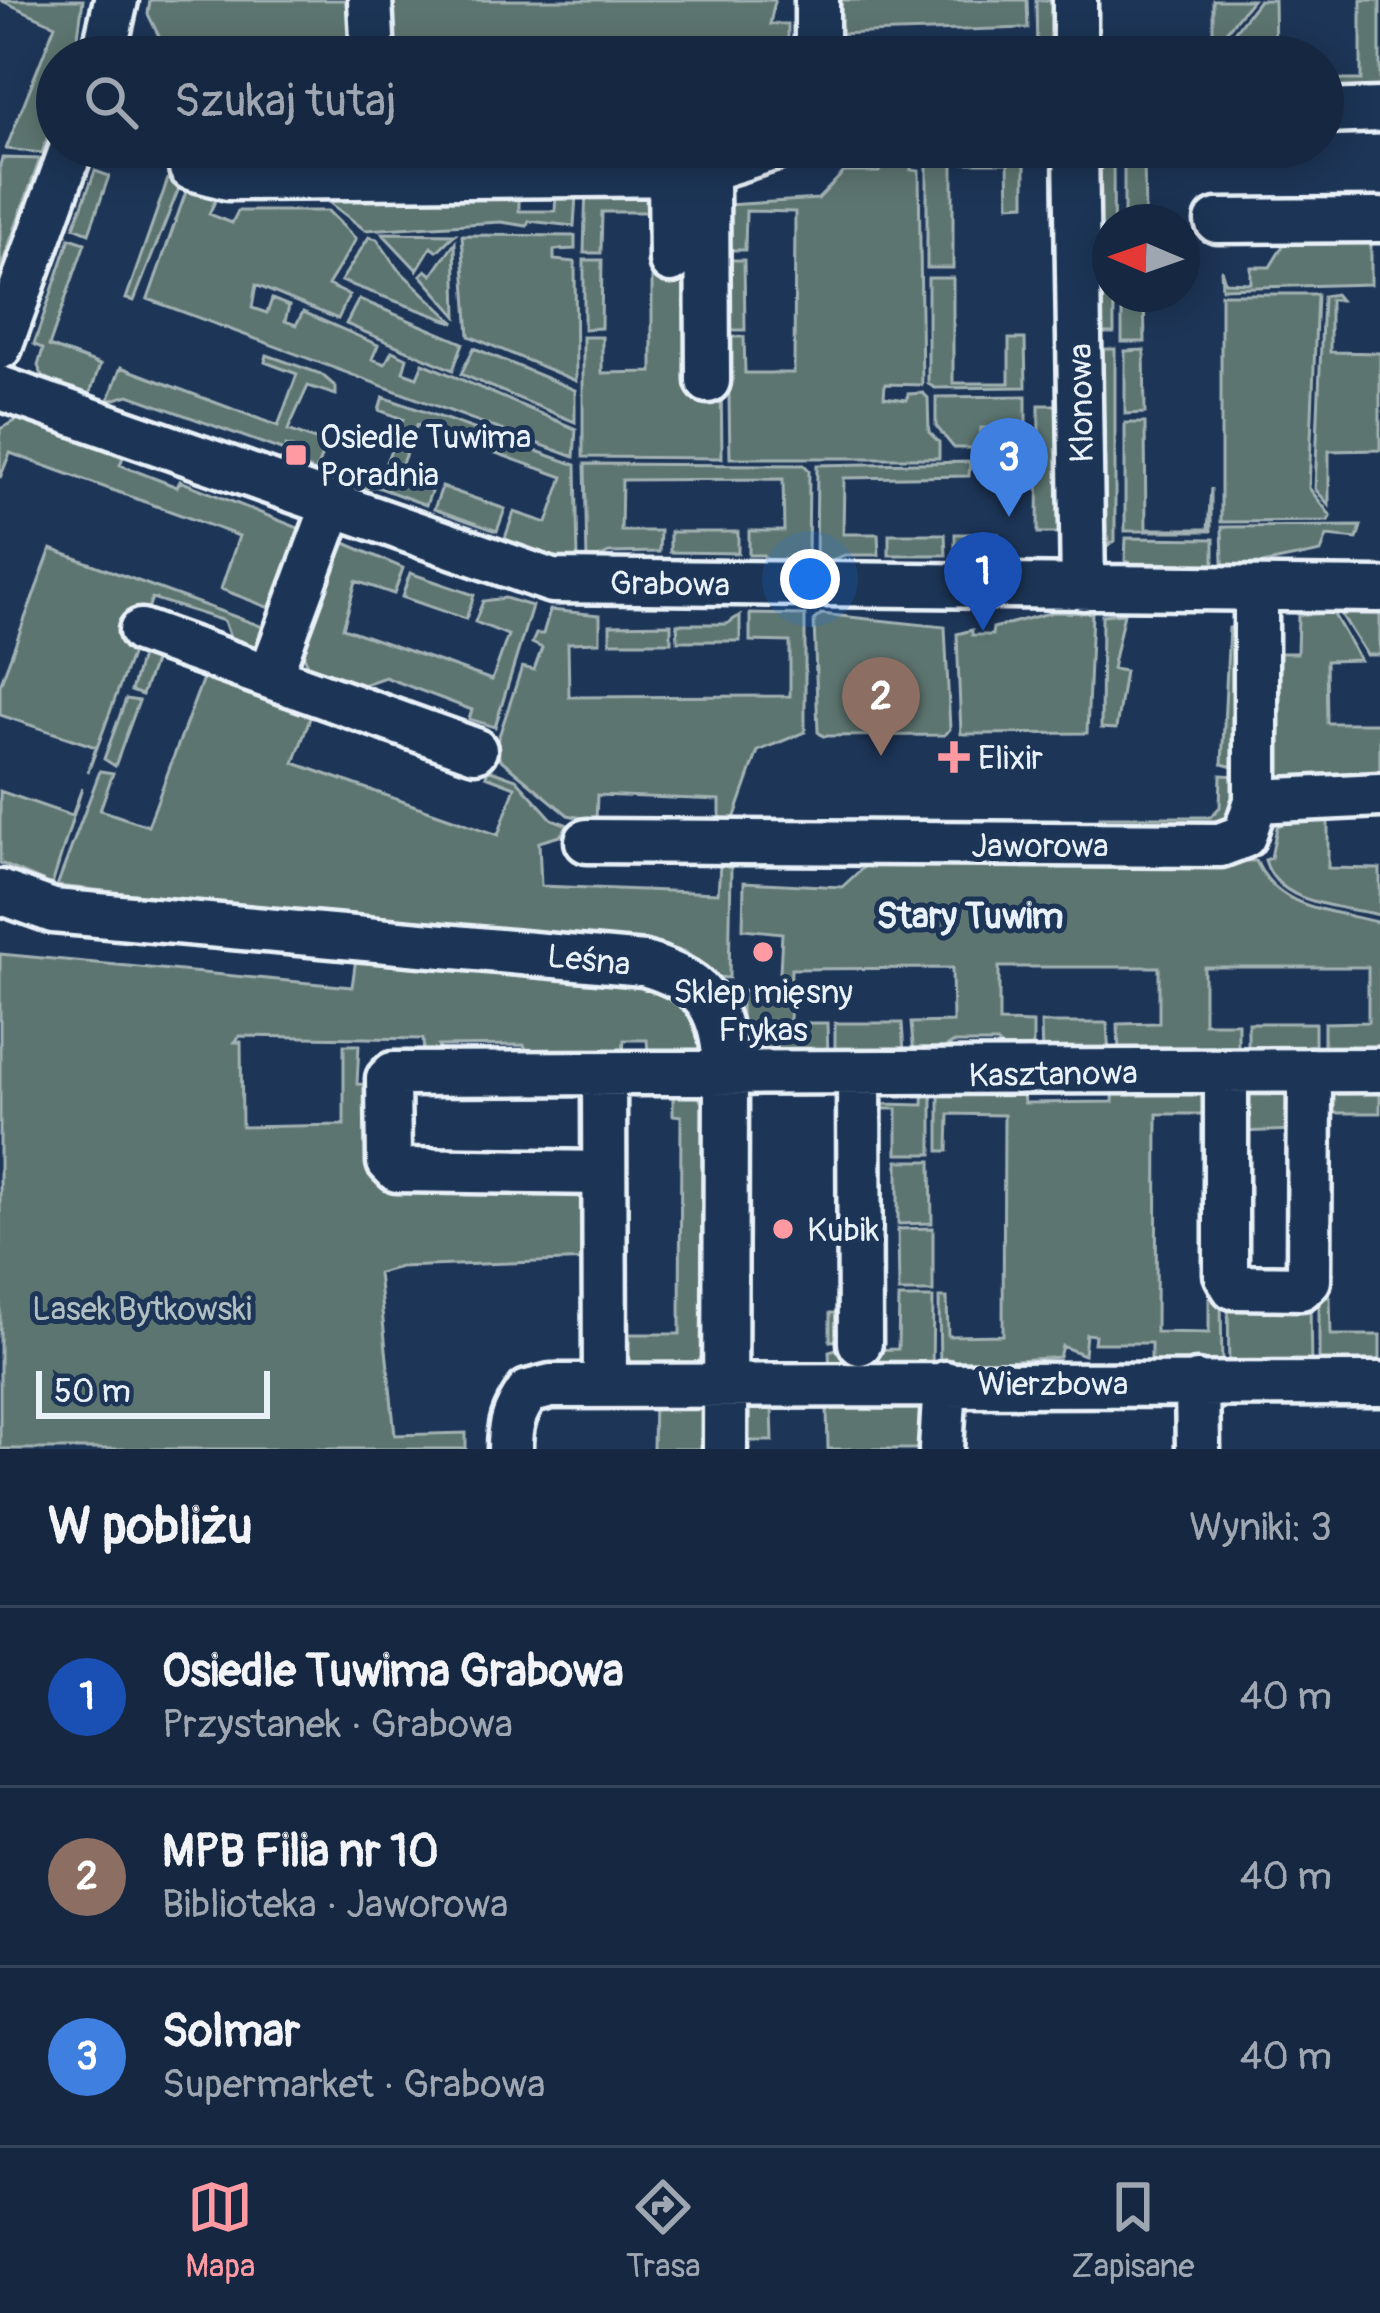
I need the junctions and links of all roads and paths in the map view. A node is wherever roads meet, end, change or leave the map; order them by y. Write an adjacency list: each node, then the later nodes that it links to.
1 (116, 0): 5 (street)
2 (370, 0): 6 (street)
3 (817, 0): 7 (street)
4 (1075, 0): 8 (street)
5 (108, 36)
6 (372, 36)
7 (817, 36)
8 (1075, 36)
9 (1380, 110): 10 (street)
10 (1344, 111)
11 (64, 168): 21 (street)
12 (191, 168): 13 (street)
13 (311, 168)
14 (585, 168): 17 (street)
15 (703, 168): 17 (street)
16 (1076, 168): 25 (street, Klonowa)
17 (689, 172): 20 (street); 22 (street)
18 (1380, 220): 19 (street)
19 (1217, 221)
20 (671, 261)
21 (0, 347)
22 (708, 381)
23 (0, 388): 24 (street, Grabowa)
24 (332, 508): 25 (street, Grabowa); 29 (street)
25 (1083, 588): 27 (street, Grabowa)
26 (1380, 590): 27 (street, Grabowa)
27 (1256, 591): 32 (street)
28 (141, 631): 29 (street)
29 (270, 676): 30 (street)
30 (475, 750)
31 (1380, 795): 32 (street)
32 (1256, 801): 33 (street, Jaworowa)
33 (586, 841)
34 (3, 895): 39 (street, Leśna)
35 (1226, 1070): 36 (street, Kasztanowa); 36 (street); 38 (street, Kasztanowa)
36 (1310, 1070): 37 (street, Kasztanowa)
37 (1380, 1070)
38 (859, 1074): 39 (street, Kasztanowa); 42 (street)
39 (726, 1076): 40 (street, Kasztanowa); 43 (street, Leśna)
40 (604, 1077): 41 (street); 41 (street, Kasztanowa)
41 (604, 1173): 47 (street)
42 (860, 1343)
43 (725, 1383): 44 (street, Wierzbowa); 47 (street, Wierzbowa); 49 (street, Leśna)
44 (946, 1383): 45 (street, Wierzbowa); 50 (street)
45 (1197, 1383): 46 (street, Wierzbowa); 51 (street)
46 (1380, 1384)
47 (605, 1385): 48 (street, Wierzbowa)
48 (510, 1449)
49 (725, 1449)
50 (940, 1449)
51 (1198, 1449)

